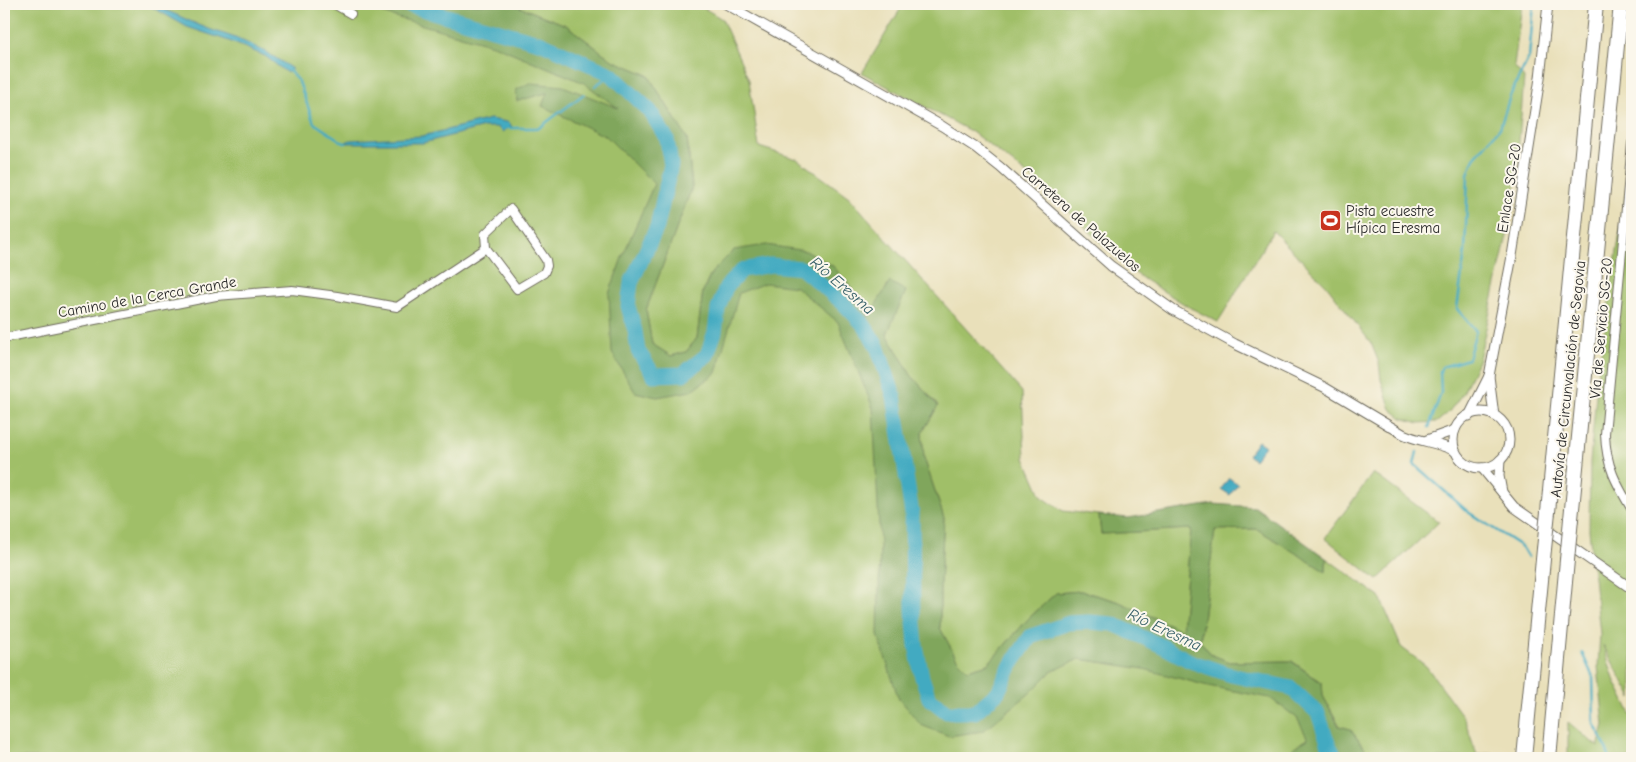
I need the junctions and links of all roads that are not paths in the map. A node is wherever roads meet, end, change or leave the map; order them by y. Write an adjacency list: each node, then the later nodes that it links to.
1 (334, 4): 6 (street)
2 (726, 4): 14 (street, Carretera de Palazuelos)
3 (1548, 4): 10 (street, Enlace SG-20)
4 (1596, 4): 21 (highway, Autovía de Circunvalación de Segovia, bridge)
5 (1621, 4): 22 (highway, Autovía de Circunvalación de Segovia, bridge)
6 (351, 14)
7 (1632, 143): 19 (street, Vía de Servicio SG-20)
8 (486, 248): 8 (street); 9 (street, Camino de la Cerca Grande)
9 (4, 338)
10 (1490, 376): 11 (street, Enlace SG-20); 12 (street, Enlace SG-20)
11 (1469, 416): 12 (street); 13 (street)
12 (1494, 416): 16 (street)
13 (1455, 430): 14 (street); 15 (street)
14 (1426, 440): 15 (street, Carretera de Palazuelos)
15 (1455, 451): 17 (street)
16 (1500, 460): 17 (street); 18 (street)
17 (1482, 468): 18 (street)
18 (1502, 492): 20 (street)
19 (1632, 510)
20 (1632, 589)
21 (1524, 758)
22 (1549, 758)

